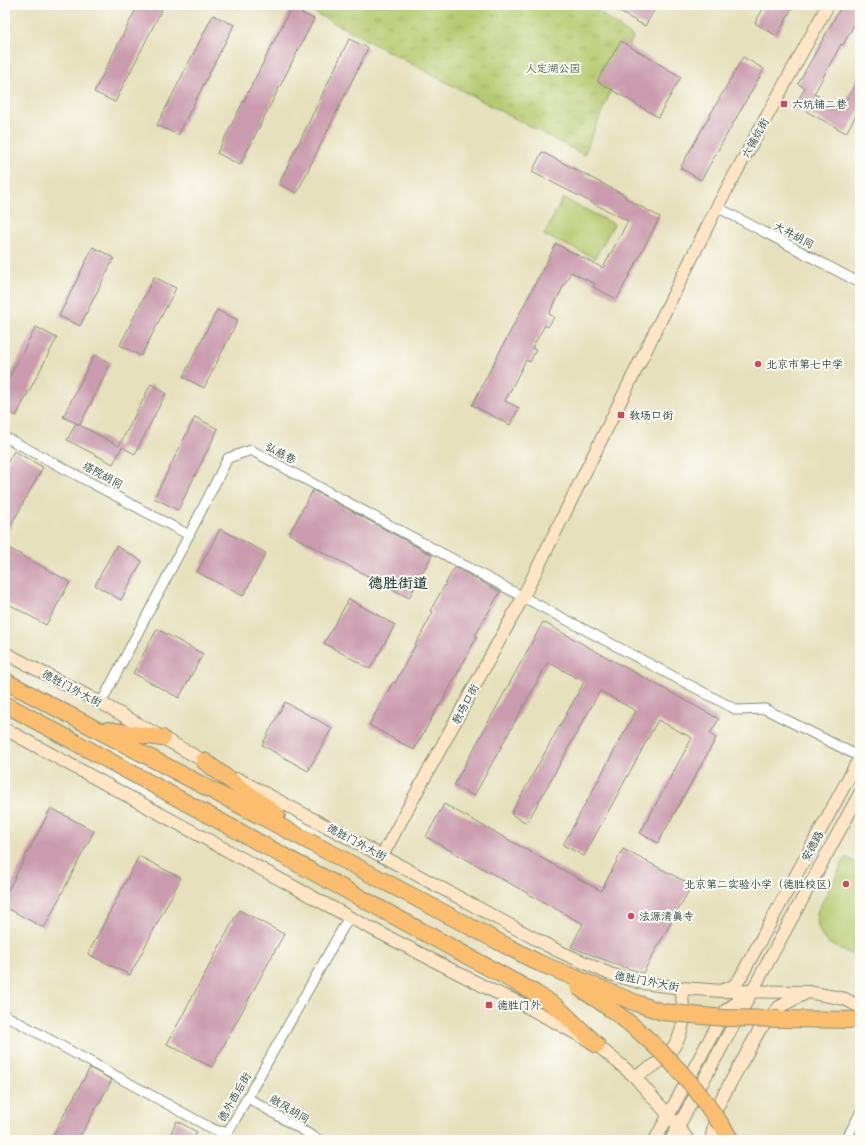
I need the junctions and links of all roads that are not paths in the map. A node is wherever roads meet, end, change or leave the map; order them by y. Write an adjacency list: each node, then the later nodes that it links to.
1 (828, 5): 2 (street, 六铺炕街)
2 (717, 208): 3 (street, 大井胡同); 6 (street, 教场口街)
3 (860, 283)
4 (5, 437): 5 (street, 塔院胡同)
5 (189, 535): 6 (street, 弘慈巷); 9 (street, 弘慈巷)
6 (523, 597): 14 (street, 弘慈巷); 18 (street, 教场口街)
7 (5, 653): 9 (street, 德胜门外大街)
8 (5, 681): 11 (highway, 德胜门外大街)
9 (101, 703): 13 (street, 德胜门外大街)
10 (5, 704): 28 (highway)
11 (94, 728): 13 (highway); 17 (highway, 德胜门外大街)
12 (5, 729): 19 (street)
13 (162, 738): 15 (street, 德胜门外大街)
14 (860, 757): 22 (street, 安德路)
15 (204, 761): 17 (highway); 18 (street, 德胜门外大街)
16 (860, 793): 23 (street, 安德路)
17 (321, 847): 20 (highway, 德胜门外大街)
18 (382, 856): 21 (street, 德胜门外大街)
19 (349, 917): 28 (street); 30 (street, 德外西后街)
20 (537, 962): 27 (highway, bridge); 39 (highway, bridge)
21 (682, 988): 22 (street, 德胜门外大街); 29 (street)
22 (722, 991): 23 (street, 德胜门外大街)
23 (753, 991): 24 (street, 德胜门外大街); 32 (street); 33 (street, 安德路)
24 (808, 992): 25 (street, 德胜门外大街); 38 (street)
25 (860, 1007)
26 (5, 1015): 30 (street, 德外西后街)
27 (860, 1020)
28 (596, 1044): 29 (street)
29 (634, 1076): 32 (street)
30 (248, 1098): 34 (street, 敞风胡同)
31 (860, 1113): 40 (street)
32 (669, 1114): 33 (street); 35 (street)
33 (678, 1126): 36 (street, 安德路); 37 (street)
34 (319, 1140)
35 (655, 1140)
36 (671, 1140)
37 (688, 1140)
38 (712, 1140)
39 (731, 1140)
40 (846, 1140)

